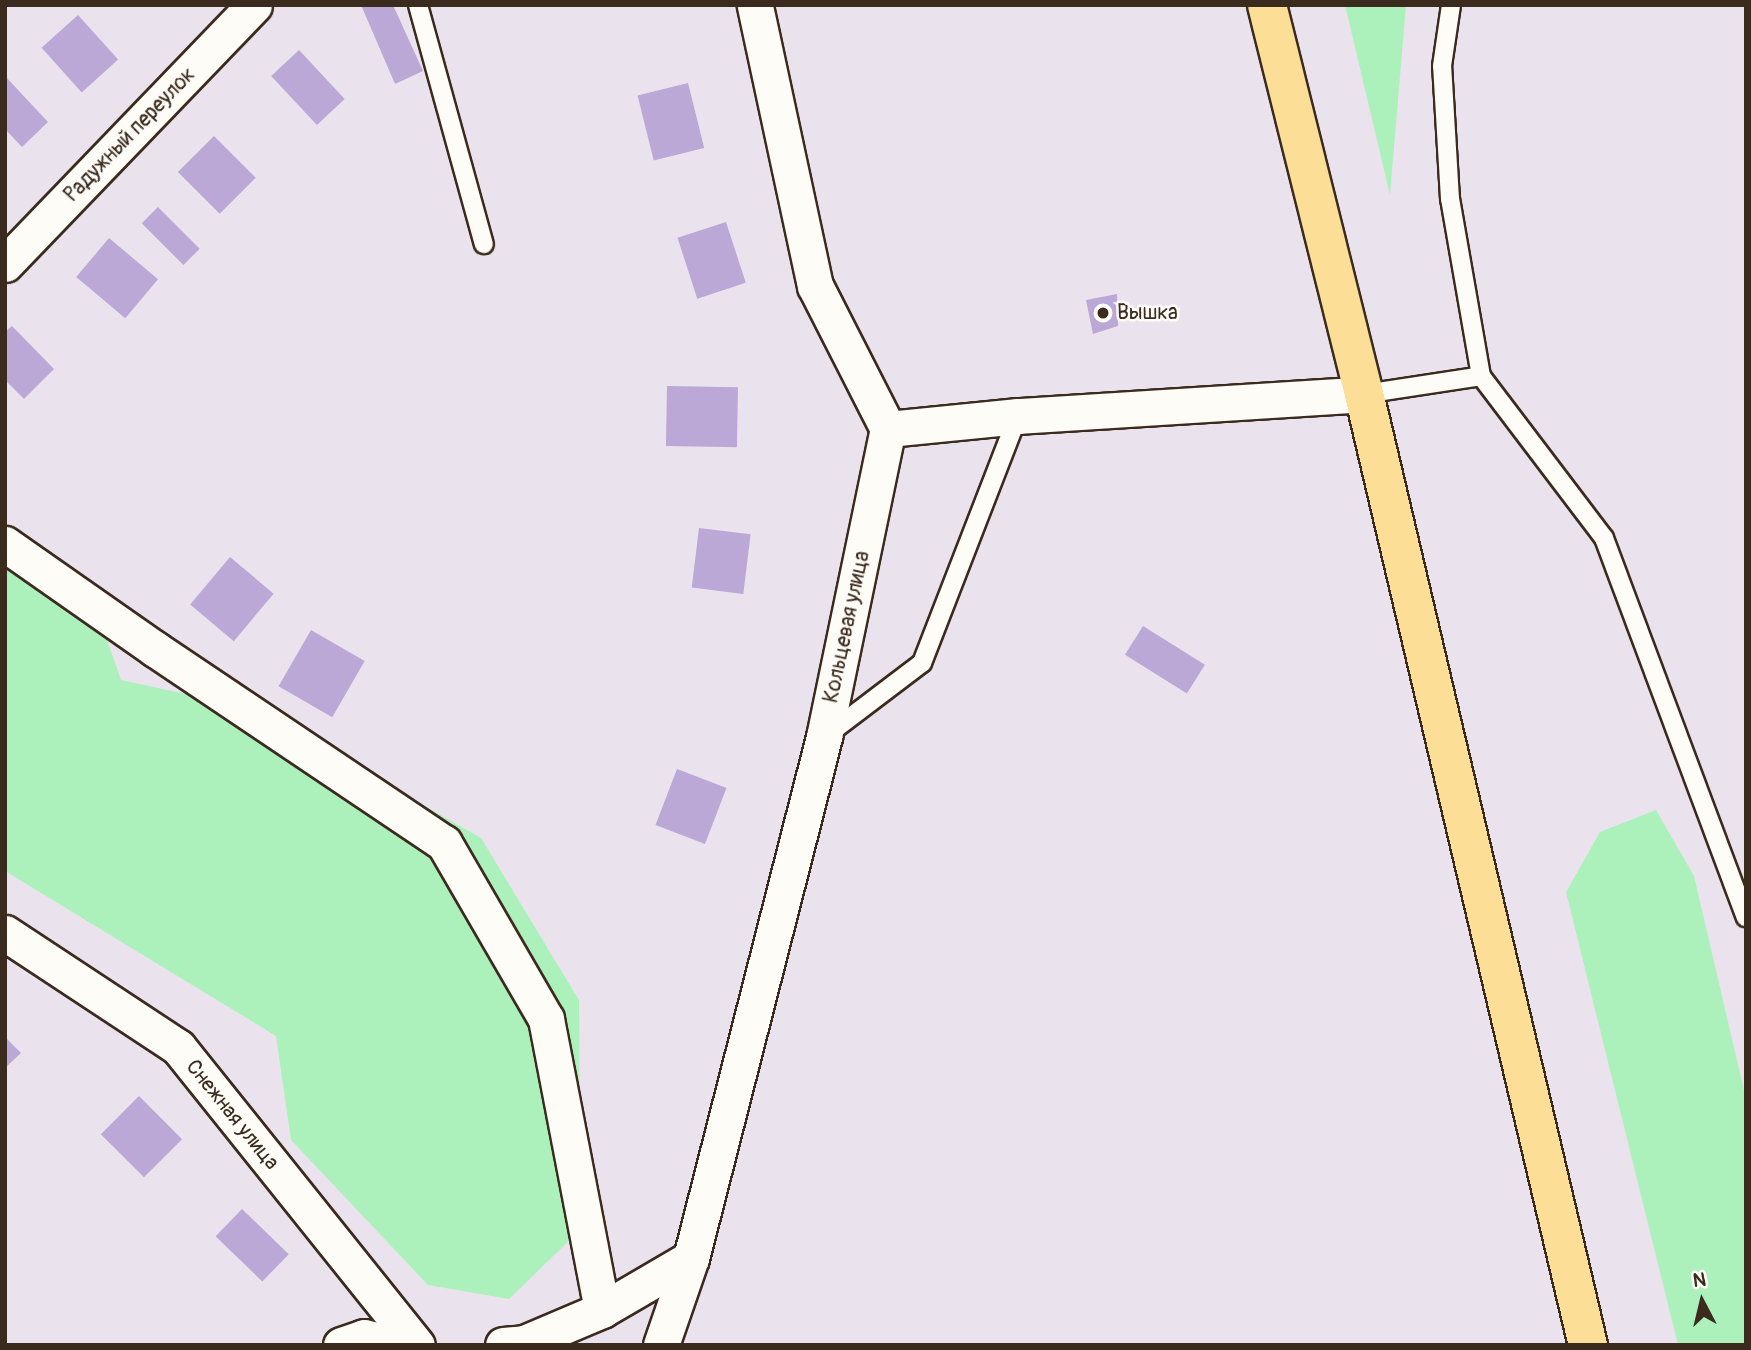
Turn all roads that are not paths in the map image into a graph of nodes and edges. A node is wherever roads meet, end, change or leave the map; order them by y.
1 (254, 5) edge
2 (418, 5) edge
3 (755, 5) edge
4 (1267, 5) edge
5 (1451, 5) edge
6 (484, 244) dead end
7 (5, 264) edge
8 (1481, 376) junction
9 (1364, 394) junction
10 (1018, 416) junction
11 (888, 429) junction
12 (5, 544) edge
13 (824, 737) junction
14 (1746, 917) edge
15 (5, 933) edge
16 (691, 1258) junction
17 (602, 1310) junction
18 (341, 1345) edge
19 (393, 1345) edge
20 (417, 1345) edge
21 (503, 1345) edge
22 (661, 1345) edge
23 (1588, 1345) edge

1 - 7 street, Радужный переулок
2 - 6 lane
3 - 11 street
4 - 9 highway
5 - 8 lane
8 - 9 lane
8 - 14 lane
9 - 10 street
9 - 23 highway
10 - 11 street
10 - 13 lane
11 - 13 street, Кольцевая улица
12 - 17 street
13 - 16 street, Кольцевая улица
15 - 20 street, Снежная улица
16 - 17 street
16 - 22 street, Кольцевая улица
17 - 21 street
18 - 19 street

